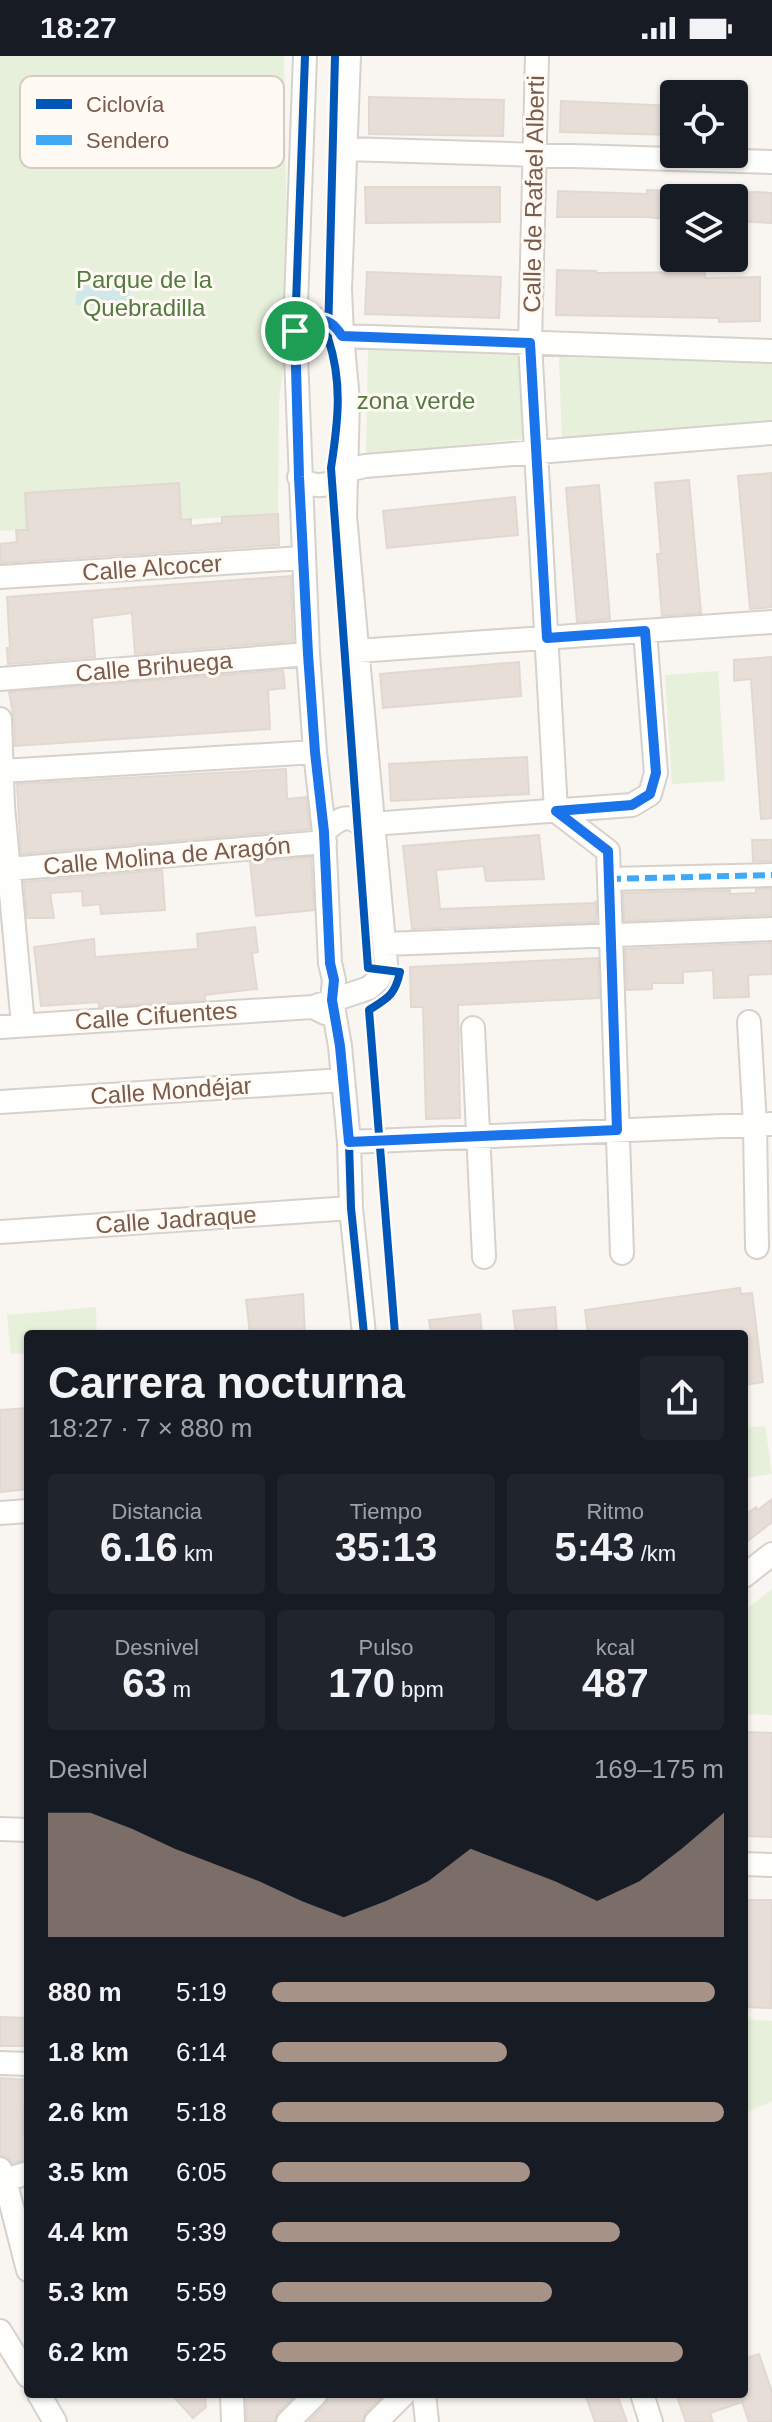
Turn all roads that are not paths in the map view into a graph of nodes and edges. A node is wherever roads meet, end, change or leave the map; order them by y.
1 (305, 56) edge
2 (349, 56) edge
3 (537, 56) edge
4 (346, 149) junction
5 (534, 155) junction
6 (772, 162) edge
7 (295, 331) junction
8 (342, 336) junction
9 (530, 343) junction
10 (772, 351) edge
11 (772, 433) edge
12 (536, 452) junction
13 (345, 471) junction
14 (299, 477) junction
15 (303, 558) junction
16 (0, 577) edge
17 (772, 622) edge
18 (645, 631) junction
19 (547, 638) junction
20 (357, 651) junction
21 (308, 654) junction
22 (0, 679) edge
23 (0, 719) edge
24 (315, 752) junction
25 (2, 771) edge
26 (2, 806) edge
27 (556, 811) junction
28 (372, 829) junction
29 (324, 837) junction
30 (9, 869) junction
31 (772, 875) edge
32 (609, 879) junction
33 (772, 929) edge
34 (611, 935) junction
35 (385, 944) junction
36 (339, 994) junction
37 (749, 1022) dead end
38 (23, 1025) junction
39 (0, 1027) edge
40 (473, 1028) dead end
41 (340, 1046) junction
42 (343, 1080) junction
43 (0, 1102) edge
44 (763, 1124) edge
45 (617, 1130) junction
46 (479, 1136) junction
47 (349, 1142) junction
48 (351, 1208) junction
49 (0, 1232) edge
50 (757, 1247) dead end
51 (622, 1253) dead end
52 (484, 1257) dead end
53 (364, 1330) edge
54 (24, 1511) edge
55 (0, 1513) edge
56 (772, 1554) edge
57 (748, 1573) edge
58 (0, 1829) edge
59 (24, 1830) edge
60 (748, 1864) edge
61 (772, 1865) edge
62 (0, 2063) edge
63 (24, 2064) edge
64 (24, 2173) edge
65 (3, 2174) edge
66 (24, 2255) edge
67 (0, 2331) edge
68 (24, 2367) edge
69 (41, 2398) edge
70 (232, 2398) edge
71 (312, 2398) edge
72 (400, 2398) edge
73 (424, 2398) edge
74 (643, 2398) edge
75 (55, 2422) edge
76 (233, 2422) edge
77 (288, 2422) edge
78 (376, 2422) edge
79 (427, 2422) edge
80 (651, 2422) edge

1 - 7 street
2 - 4 street
3 - 5 street, Calle de Rafael Alberti
4 - 5 street
4 - 8 street
5 - 6 street
5 - 9 street, Calle de Rafael Alberti
7 - 8 street
7 - 14 street
8 - 9 street
8 - 13 street
9 - 10 street
9 - 12 street, Calle de Rafael Alberti
11 - 12 street
12 - 13 street
12 - 19 street, Calle de Rafael Alberti
13 - 14 street
13 - 20 street
14 - 15 street
15 - 16 street, Calle Alcocer
15 - 21 street
17 - 18 street
18 - 19 street
18 - 27 street
19 - 20 street
19 - 27 street, Calle de Rafael Alberti
20 - 28 street
21 - 22 street, Calle Brihuega
21 - 24 street
23 - 25 street
24 - 25 street
24 - 29 street
25 - 26 street
26 - 30 street
27 - 28 street
27 - 32 street
28 - 29 street, Calle Molina de Aragón
28 - 35 street
29 - 30 street, Calle Molina de Aragón
29 - 36 street
30 - 38 street
31 - 32 street
32 - 34 street
33 - 34 street
34 - 35 street
34 - 45 street
35 - 36 street
36 - 38 street, Calle Cifuentes
36 - 41 street
36 - 41 street
37 - 44 street
38 - 39 street, Calle Cifuentes
40 - 46 street
41 - 42 street
42 - 43 street, Calle Mondéjar
42 - 47 street
44 - 45 street
44 - 50 street
45 - 46 street
45 - 51 street
46 - 47 street
46 - 52 street
47 - 48 street
48 - 49 street, Calle Jadraque
48 - 53 street
54 - 55 street
56 - 57 street
58 - 59 street
60 - 61 street
62 - 63 street
64 - 65 street
65 - 66 street
67 - 68 street
69 - 75 street
70 - 76 street
71 - 77 street
72 - 78 street
73 - 79 street
74 - 80 street

